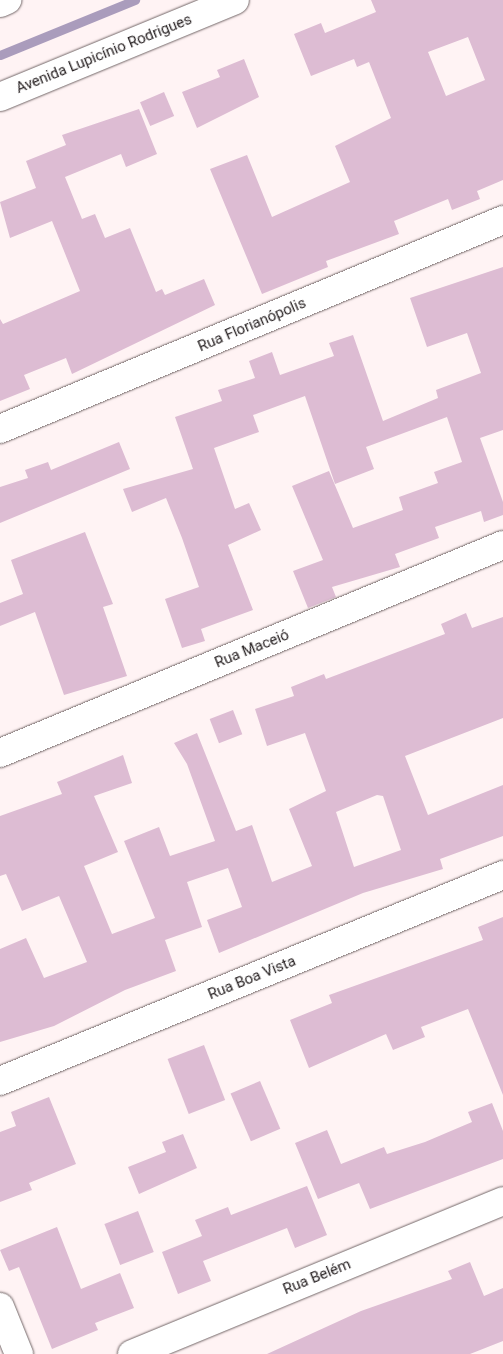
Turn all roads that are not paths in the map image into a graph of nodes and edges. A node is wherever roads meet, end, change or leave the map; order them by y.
1 (7, 0) edge
2 (235, 0) edge
3 (0, 3) edge
4 (0, 97) edge
5 (503, 220) edge
6 (0, 429) edge
7 (503, 545) edge
8 (0, 753) edge
9 (503, 875) edge
10 (0, 1081) edge
11 (503, 1200) edge
12 (0, 1307) edge
13 (20, 1354) edge
14 (132, 1354) edge

1 - 3 street
2 - 4 street, Avenida Lupicínio Rodrigues
5 - 6 street, Rua Florianópolis
7 - 8 street, Rua Maceió
9 - 10 street, Rua Boa Vista
11 - 14 street, Rua Belém
12 - 13 street

